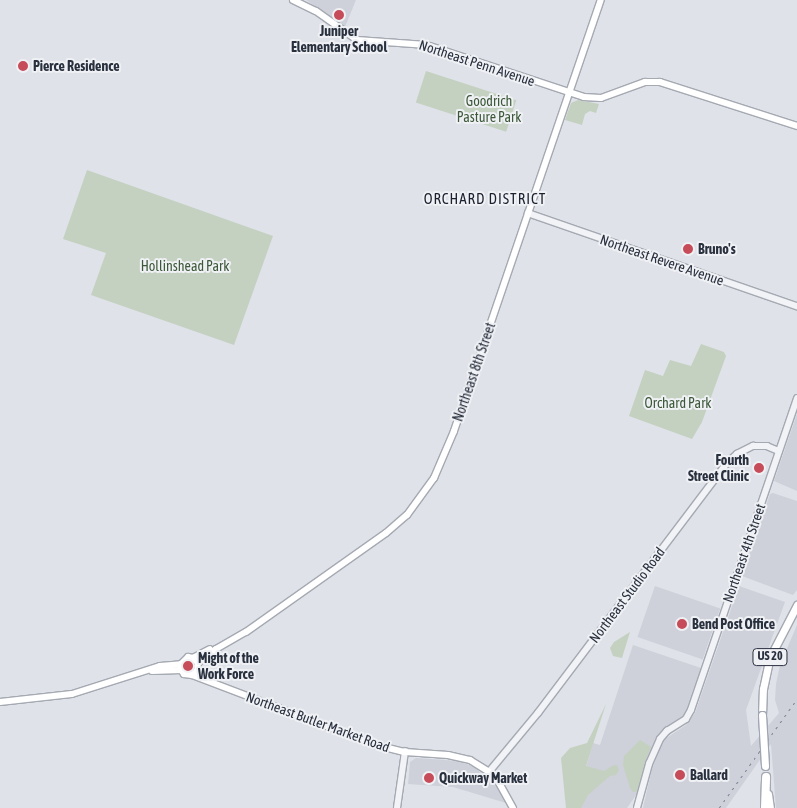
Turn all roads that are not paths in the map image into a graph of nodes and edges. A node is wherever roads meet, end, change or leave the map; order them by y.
1 (293, 0) edge
2 (601, 0) edge
3 (569, 93) junction
4 (730, 105) junction
5 (797, 126) edge
6 (797, 130) edge
7 (528, 213) junction
8 (797, 306) edge
9 (797, 399) edge
10 (780, 451) junction
11 (797, 605) edge
12 (196, 661) junction
13 (181, 667) junction
14 (195, 673) junction
15 (0, 702) edge
16 (405, 752) junction
17 (489, 772) junction
18 (766, 777) junction
19 (397, 808) edge
20 (513, 808) edge
21 (637, 808) edge
22 (764, 808) edge
23 (770, 808) edge

1 - 3 main road, Northeast Penn Avenue
2 - 3 main road, Northeast 8th Street
3 - 4 main road, Northeast Penn Avenue
3 - 7 main road, Northeast 8th Street
4 - 5 main road
4 - 6 main road
7 - 8 street, Northeast Revere Avenue
7 - 12 main road, Northeast 8th Street
9 - 10 street, Northeast 4th Street
10 - 17 street, Northeast Studio Road
10 - 21 street, Northeast 4th Street
11 - 18 main road, US 20, bridge
12 - 13 main road, Northeast 8th Street
12 - 14 main road
13 - 14 main road, Northeast Butler Market Road
13 - 15 main road
14 - 16 main road, Northeast Butler Market Road
16 - 17 main road, Northeast Butler Market Road
16 - 19 street
17 - 20 main road, Northeast Butler Market Road
18 - 22 highway
18 - 23 main road, US 20

